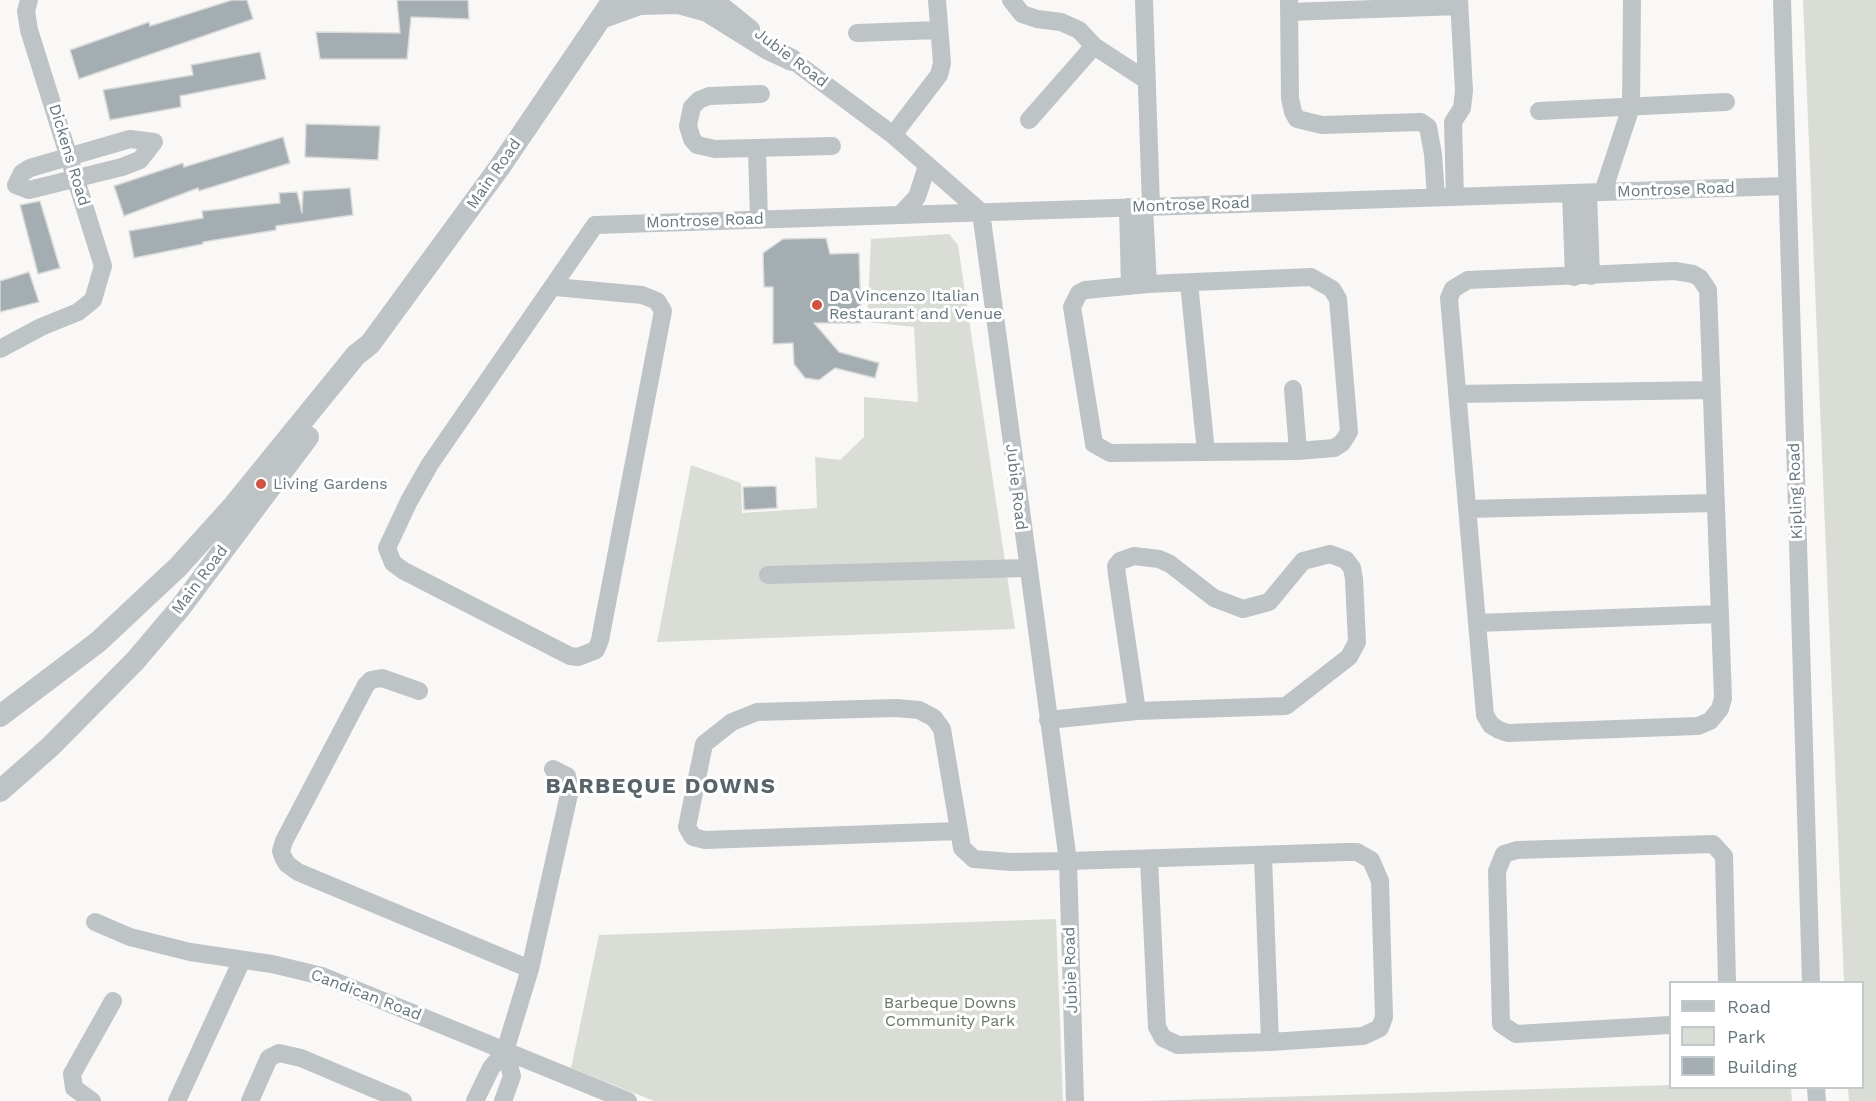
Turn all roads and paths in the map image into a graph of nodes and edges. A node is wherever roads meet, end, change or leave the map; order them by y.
1 (28, 0) edge
2 (715, 0) edge
3 (937, 0) edge
4 (1011, 0) edge
5 (1144, 0) edge
6 (1632, 0) edge
7 (1782, 0) edge
8 (1459, 3) edge
9 (1289, 6) edge
10 (607, 9) edge
11 (938, 30) junction
12 (857, 33) dead end
13 (1094, 46) junction
14 (792, 60) junction
15 (1146, 80) junction
16 (761, 94) dead end
17 (1726, 102) dead end
18 (1631, 106) junction
19 (1539, 111) dead end
20 (1029, 120) dead end
21 (893, 135) junction
22 (154, 142) dead end
23 (832, 146) dead end
24 (757, 148) junction
25 (927, 166) junction
26 (72, 168) junction
27 (16, 185) dead end
28 (1786, 186) junction
29 (1587, 193) junction
30 (1436, 197) junction
31 (1455, 197) junction
32 (1141, 207) junction
33 (981, 212) junction
34 (900, 215) junction
35 (759, 220) junction
36 (1583, 276) junction
37 (1189, 283) junction
38 (1139, 285) junction
39 (555, 287) junction
40 (370, 344) junction
41 (0, 349) edge
42 (1293, 389) dead end
43 (1711, 390) junction
44 (1457, 394) junction
45 (1298, 451) junction
46 (1206, 452) junction
47 (1715, 503) junction
48 (1467, 509) junction
49 (1027, 568) junction
50 (768, 575) dead end
51 (1718, 614) junction
52 (1477, 623) junction
53 (419, 690) dead end
54 (1137, 711) junction
55 (0, 716) edge
56 (1048, 720) junction
57 (553, 769) dead end
58 (0, 791) edge
59 (959, 831) junction
60 (1263, 856) junction
61 (1149, 859) junction
62 (1068, 861) junction
63 (95, 922) dead end
64 (242, 960) junction
65 (530, 969) junction
66 (1727, 981) edge
67 (1811, 981) edge
68 (112, 1001) dead end
69 (1669, 1025) edge
70 (1270, 1041) junction
71 (505, 1051) junction
72 (92, 1101) edge
73 (177, 1101) edge
74 (250, 1101) edge
75 (404, 1101) edge
76 (475, 1101) edge
77 (503, 1101) edge
78 (627, 1101) edge
79 (1075, 1101) edge

1 - 26 street, Dickens Road
2 - 14 street, Jubie Road
3 - 11 street
4 - 13 street
5 - 15 street
6 - 18 street
7 - 28 street, Kipling Road
8 - 9 street
8 - 31 street
9 - 30 street
10 - 14 street
10 - 40 street, Main Road
11 - 12 street
11 - 21 street
13 - 15 street
13 - 20 street
14 - 21 street, Jubie Road
15 - 32 street
16 - 24 street
17 - 18 street
18 - 19 street
18 - 29 street
21 - 25 street, Jubie Road
22 - 26 street
23 - 24 street
24 - 35 street
25 - 33 street, Jubie Road
25 - 34 street
26 - 27 street
26 - 41 street, Dickens Road
28 - 29 street, Montrose Road
28 - 67 street, Kipling Road
29 - 31 street, Montrose Road
29 - 36 street
30 - 31 street, Montrose Road
30 - 32 street, Montrose Road
32 - 33 street, Montrose Road
32 - 38 street
33 - 34 street, Montrose Road
33 - 49 street, Jubie Road
34 - 35 street, Montrose Road
35 - 39 street, Montrose Road
36 - 43 street
36 - 44 street
37 - 38 street
37 - 45 street
37 - 46 street
38 - 46 street
39 - 39 street
40 - 55 street, Main Road
40 - 58 street, Main Road
42 - 45 street
43 - 44 street
43 - 47 street
44 - 48 street
45 - 46 street
47 - 48 street
47 - 51 street
48 - 52 street
49 - 50 street
49 - 56 street, Jubie Road
51 - 52 street
51 - 52 street
53 - 65 street
54 - 54 street
54 - 56 street
56 - 62 street, Jubie Road
57 - 65 street
59 - 59 street
59 - 62 street
60 - 61 street
60 - 70 street
60 - 70 street
61 - 62 street
61 - 70 street
62 - 79 street, Jubie Road
63 - 64 street, Candican Road
64 - 71 street, Candican Road
64 - 73 street
65 - 71 street
66 - 69 street
68 - 72 street
71 - 76 street
71 - 77 street
71 - 78 street, Candican Road
74 - 75 street

